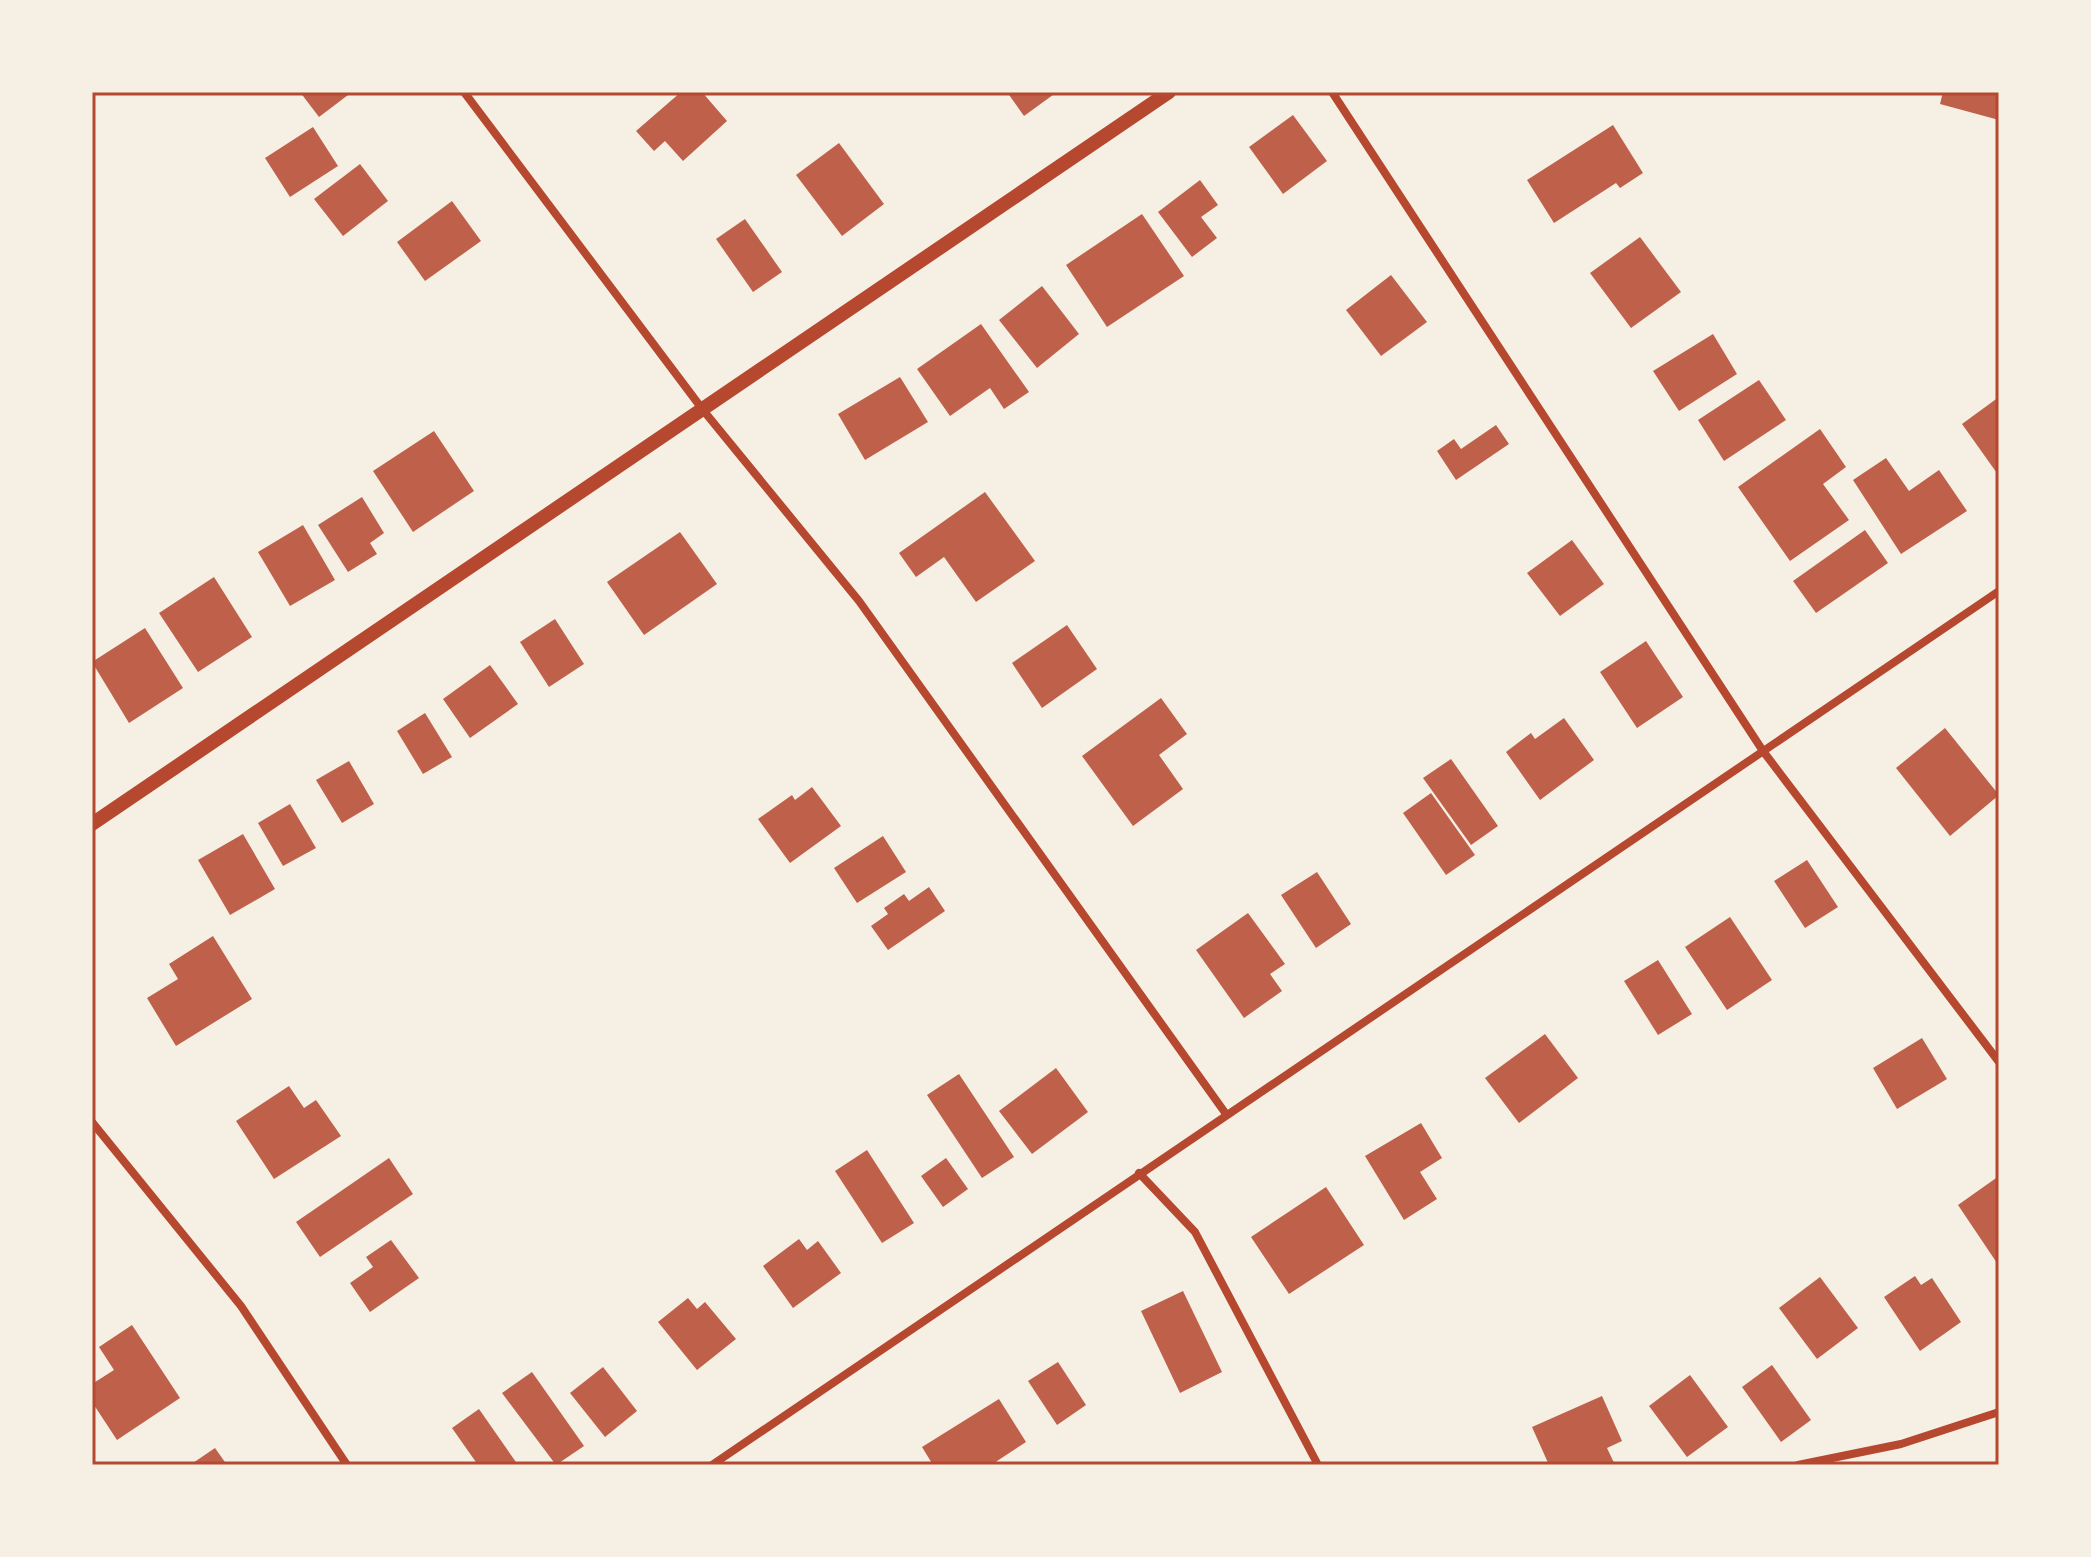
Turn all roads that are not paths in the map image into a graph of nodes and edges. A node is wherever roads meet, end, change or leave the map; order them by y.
1 (464, 92) edge
2 (1169, 92) edge
3 (1332, 92) edge
4 (703, 410) junction
5 (1999, 591) edge
6 (1763, 751) junction
7 (92, 824) edge
8 (1999, 1062) edge
9 (1226, 1114) junction
10 (92, 1122) edge
11 (1139, 1173) junction
12 (1999, 1412) edge
13 (347, 1465) edge
14 (712, 1465) edge
15 (1318, 1465) edge
16 (1798, 1465) edge

1 - 4 street
2 - 4 street
3 - 6 street
4 - 7 street
4 - 9 street
5 - 6 street
6 - 8 street
6 - 9 street
9 - 11 street
10 - 13 street
11 - 14 street
11 - 15 street
12 - 16 street

